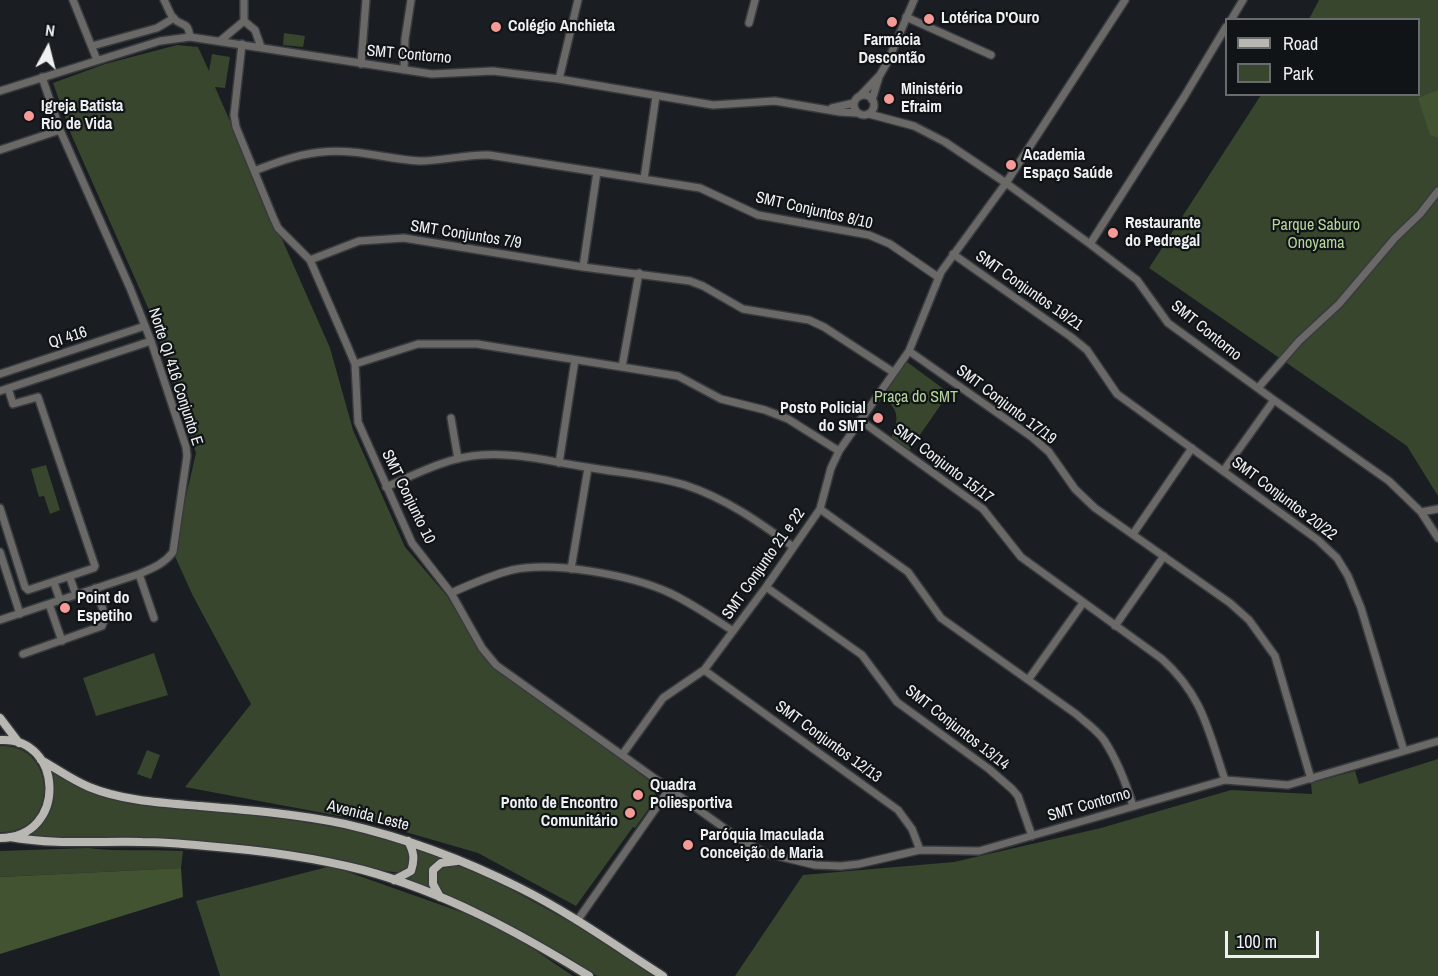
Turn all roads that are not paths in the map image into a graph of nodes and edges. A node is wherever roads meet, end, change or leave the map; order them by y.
1 (73, 0) edge
2 (164, 0) edge
3 (244, 0) edge
4 (366, 0) edge
5 (411, 0) edge
6 (578, 0) edge
7 (755, 0) edge
8 (914, 0) edge
9 (1125, 0) edge
10 (1243, 0) edge
11 (906, 17) junction
12 (174, 18) junction
13 (1232, 18) edge
14 (244, 21) junction
15 (749, 23) dead end
16 (157, 28) junction
17 (1225, 30) edge
18 (190, 37) junction
19 (160, 41) junction
20 (220, 41) junction
21 (242, 44) junction
22 (92, 46) junction
23 (261, 47) junction
24 (991, 55) dead end
25 (97, 60) junction
26 (361, 64) junction
27 (404, 70) junction
28 (880, 75) junction
29 (42, 77) junction
30 (559, 79) junction
31 (0, 91) edge
32 (656, 96) junction
33 (860, 96) junction
34 (854, 103) junction
35 (872, 107) junction
36 (823, 108) junction
37 (857, 113) junction
38 (60, 130) junction
39 (0, 150) edge
40 (254, 171) junction
41 (597, 172) junction
42 (644, 179) junction
43 (1006, 183) junction
44 (1438, 191) edge
45 (1090, 244) junction
46 (953, 254) junction
47 (310, 260) junction
48 (583, 267) junction
49 (639, 273) junction
50 (938, 277) junction
51 (145, 326) junction
52 (151, 341) junction
53 (909, 351) junction
54 (48, 359) junction
55 (575, 360) junction
56 (33, 363) junction
57 (355, 364) junction
58 (622, 367) junction
59 (893, 372) junction
60 (0, 374) edge
61 (51, 375) junction
62 (37, 379) junction
63 (1258, 388) junction
64 (4, 389) edge
65 (1274, 400) junction
66 (451, 418) dead end
67 (860, 420) junction
68 (1192, 448) junction
69 (839, 451) junction
70 (458, 459) junction
71 (559, 462) junction
72 (588, 468) junction
73 (1224, 470) junction
74 (386, 488) junction
75 (0, 508) edge
76 (820, 509) junction
77 (1438, 509) edge
78 (1421, 512) junction
79 (1133, 534) junction
80 (1438, 538) edge
81 (792, 546) junction
82 (0, 552) edge
83 (1164, 556) junction
84 (571, 569) junction
85 (139, 574) junction
86 (70, 578) junction
87 (54, 583) junction
88 (766, 587) junction
89 (96, 588) junction
90 (451, 593) junction
91 (76, 595) junction
92 (60, 600) junction
93 (1083, 603) junction
94 (49, 604) junction
95 (20, 614) junction
96 (154, 618) dead end
97 (0, 620) edge
98 (1114, 626) junction
99 (733, 632) junction
100 (62, 641) junction
101 (23, 654) dead end
102 (704, 669) junction
103 (1028, 680) junction
104 (0, 718) edge
105 (0, 740) edge
106 (1438, 741) edge
107 (20, 743) junction
108 (1404, 751) junction
109 (622, 755) junction
110 (41, 760) junction
111 (1311, 779) junction
112 (1225, 780) junction
113 (670, 788) junction
114 (1133, 806) junction
115 (1032, 836) junction
116 (10, 837) junction
117 (0, 838) edge
118 (408, 841) junction
119 (920, 850) junction
120 (460, 861) junction
121 (394, 880) junction
122 (440, 897) junction
123 (577, 921) junction
124 (589, 976) edge
125 (663, 976) edge

1 - 22 street
2 - 12 street
3 - 14 street
4 - 26 street
5 - 27 street
6 - 30 street
7 - 15 street
8 - 11 street
9 - 43 street, SMT Conjunto 21 e 22
10 - 13 street
11 - 24 street
11 - 28 street
12 - 16 street
12 - 18 street
14 - 20 street
14 - 23 street
16 - 19 street
16 - 22 street
17 - 45 street
18 - 19 street, SMT Contorno
18 - 20 street, SMT Contorno
19 - 25 street, SMT Contorno
20 - 21 street, SMT Contorno
21 - 23 street, SMT Contorno
21 - 40 street, SMT Conjunto 10
22 - 25 street
23 - 26 street, SMT Contorno
25 - 29 street, SMT Contorno
26 - 27 street, SMT Contorno
27 - 30 street, SMT Contorno
28 - 33 street
28 - 35 street
29 - 31 street, SMT Contorno
29 - 38 street, Norte QI 416 Conjunto E
30 - 32 street, SMT Contorno
32 - 36 street, SMT Contorno
32 - 42 street
33 - 34 street
33 - 35 street
34 - 36 street, SMT Contorno
34 - 37 street
35 - 37 street
35 - 43 street, SMT Contorno
36 - 37 street, SMT Contorno
38 - 39 street
38 - 51 street, Norte QI 416 Conjunto E
40 - 41 street, SMT Conjuntos 8/10
40 - 47 street, SMT Conjunto 10
41 - 42 street, SMT Conjuntos 8/10
41 - 48 street
42 - 50 street, SMT Conjuntos 8/10
43 - 45 street, SMT Contorno
43 - 46 street, SMT Conjunto 21 e 22
44 - 63 street
45 - 63 street, SMT Contorno
46 - 50 street, SMT Conjunto 21 e 22
46 - 68 street, SMT Conjuntos 19/21
47 - 48 street, SMT Conjuntos 7/9
47 - 57 street, SMT Conjunto 10
48 - 49 street, SMT Conjuntos 7/9
49 - 58 street
49 - 59 street, SMT Conjuntos 7/9
50 - 53 street, SMT Conjunto 21 e 22
51 - 52 street, Norte QI 416 Conjunto E
51 - 54 street, QI 416
52 - 61 street
52 - 85 street, Norte QI 416 Conjunto E
53 - 59 street, SMT Conjunto 21 e 22
53 - 79 street, SMT Conjunto 17/19
54 - 56 street, QI 416
54 - 61 street
55 - 57 street
55 - 58 street
55 - 71 street
56 - 60 street, QI 416
56 - 62 street
57 - 74 street, SMT Conjunto 10
58 - 69 street
59 - 67 street, SMT Conjunto 21 e 22
61 - 62 street
62 - 64 street
63 - 65 street, SMT Contorno
64 - 86 street
65 - 73 street
65 - 78 street, SMT Contorno
66 - 70 street
67 - 69 street, SMT Conjunto 21 e 22
67 - 93 street, SMT Conjunto 15/17
68 - 73 street, SMT Conjuntos 20/22
68 - 79 street
69 - 76 street, SMT Conjunto 21 e 22
70 - 71 street
70 - 74 street
71 - 72 street
72 - 81 street
72 - 84 street
73 - 108 street, SMT Conjuntos 20/22
74 - 90 street, SMT Conjunto 10
75 - 87 street
76 - 81 street, SMT Conjunto 21 e 22
76 - 103 street
77 - 78 street
78 - 80 street, SMT Contorno
79 - 83 street, SMT Conjunto 17/19
81 - 88 street, SMT Conjunto 21 e 22
82 - 95 street
83 - 98 street
83 - 111 street, SMT Conjunto 17/19
84 - 90 street
84 - 99 street
85 - 89 street, Norte QI 416 Conjunto E
85 - 96 street
86 - 87 street
86 - 91 street
87 - 92 street
88 - 99 street, SMT Conjunto 21 e 22
88 - 115 street, SMT Conjuntos 13/14
89 - 91 street, Norte QI 416 Conjunto E
89 - 100 street
90 - 109 street, SMT Conjunto 10
91 - 92 street, Norte QI 416 Conjunto E
92 - 94 street, Norte QI 416 Conjunto E
93 - 98 street, SMT Conjunto 15/17
93 - 103 street
94 - 95 street, Norte QI 416 Conjunto E
94 - 100 street
95 - 97 street, Norte QI 416 Conjunto E
98 - 112 street, SMT Conjunto 15/17
99 - 102 street, SMT Conjunto 21 e 22
100 - 101 street
102 - 109 street, SMT Conjunto 21 e 22
102 - 119 street, SMT Conjuntos 12/13
103 - 114 street
104 - 107 main road, Avenida Leste
105 - 107 main road
106 - 108 street, SMT Contorno
107 - 110 main road, Avenida Leste
108 - 111 street, SMT Contorno
109 - 113 street, SMT Conjunto 10
110 - 116 main road
110 - 118 main road, Avenida Leste
111 - 112 street, SMT Contorno
112 - 114 street, SMT Contorno
113 - 119 street, SMT Conjunto 10
113 - 123 street
114 - 115 street, SMT Contorno
115 - 119 street, SMT Contorno
116 - 117 main road
116 - 121 main road
118 - 120 main road, Avenida Leste
118 - 121 main road
120 - 122 main road
120 - 123 main road, Avenida Leste
121 - 122 main road
122 - 124 main road
123 - 125 main road, Avenida Leste

